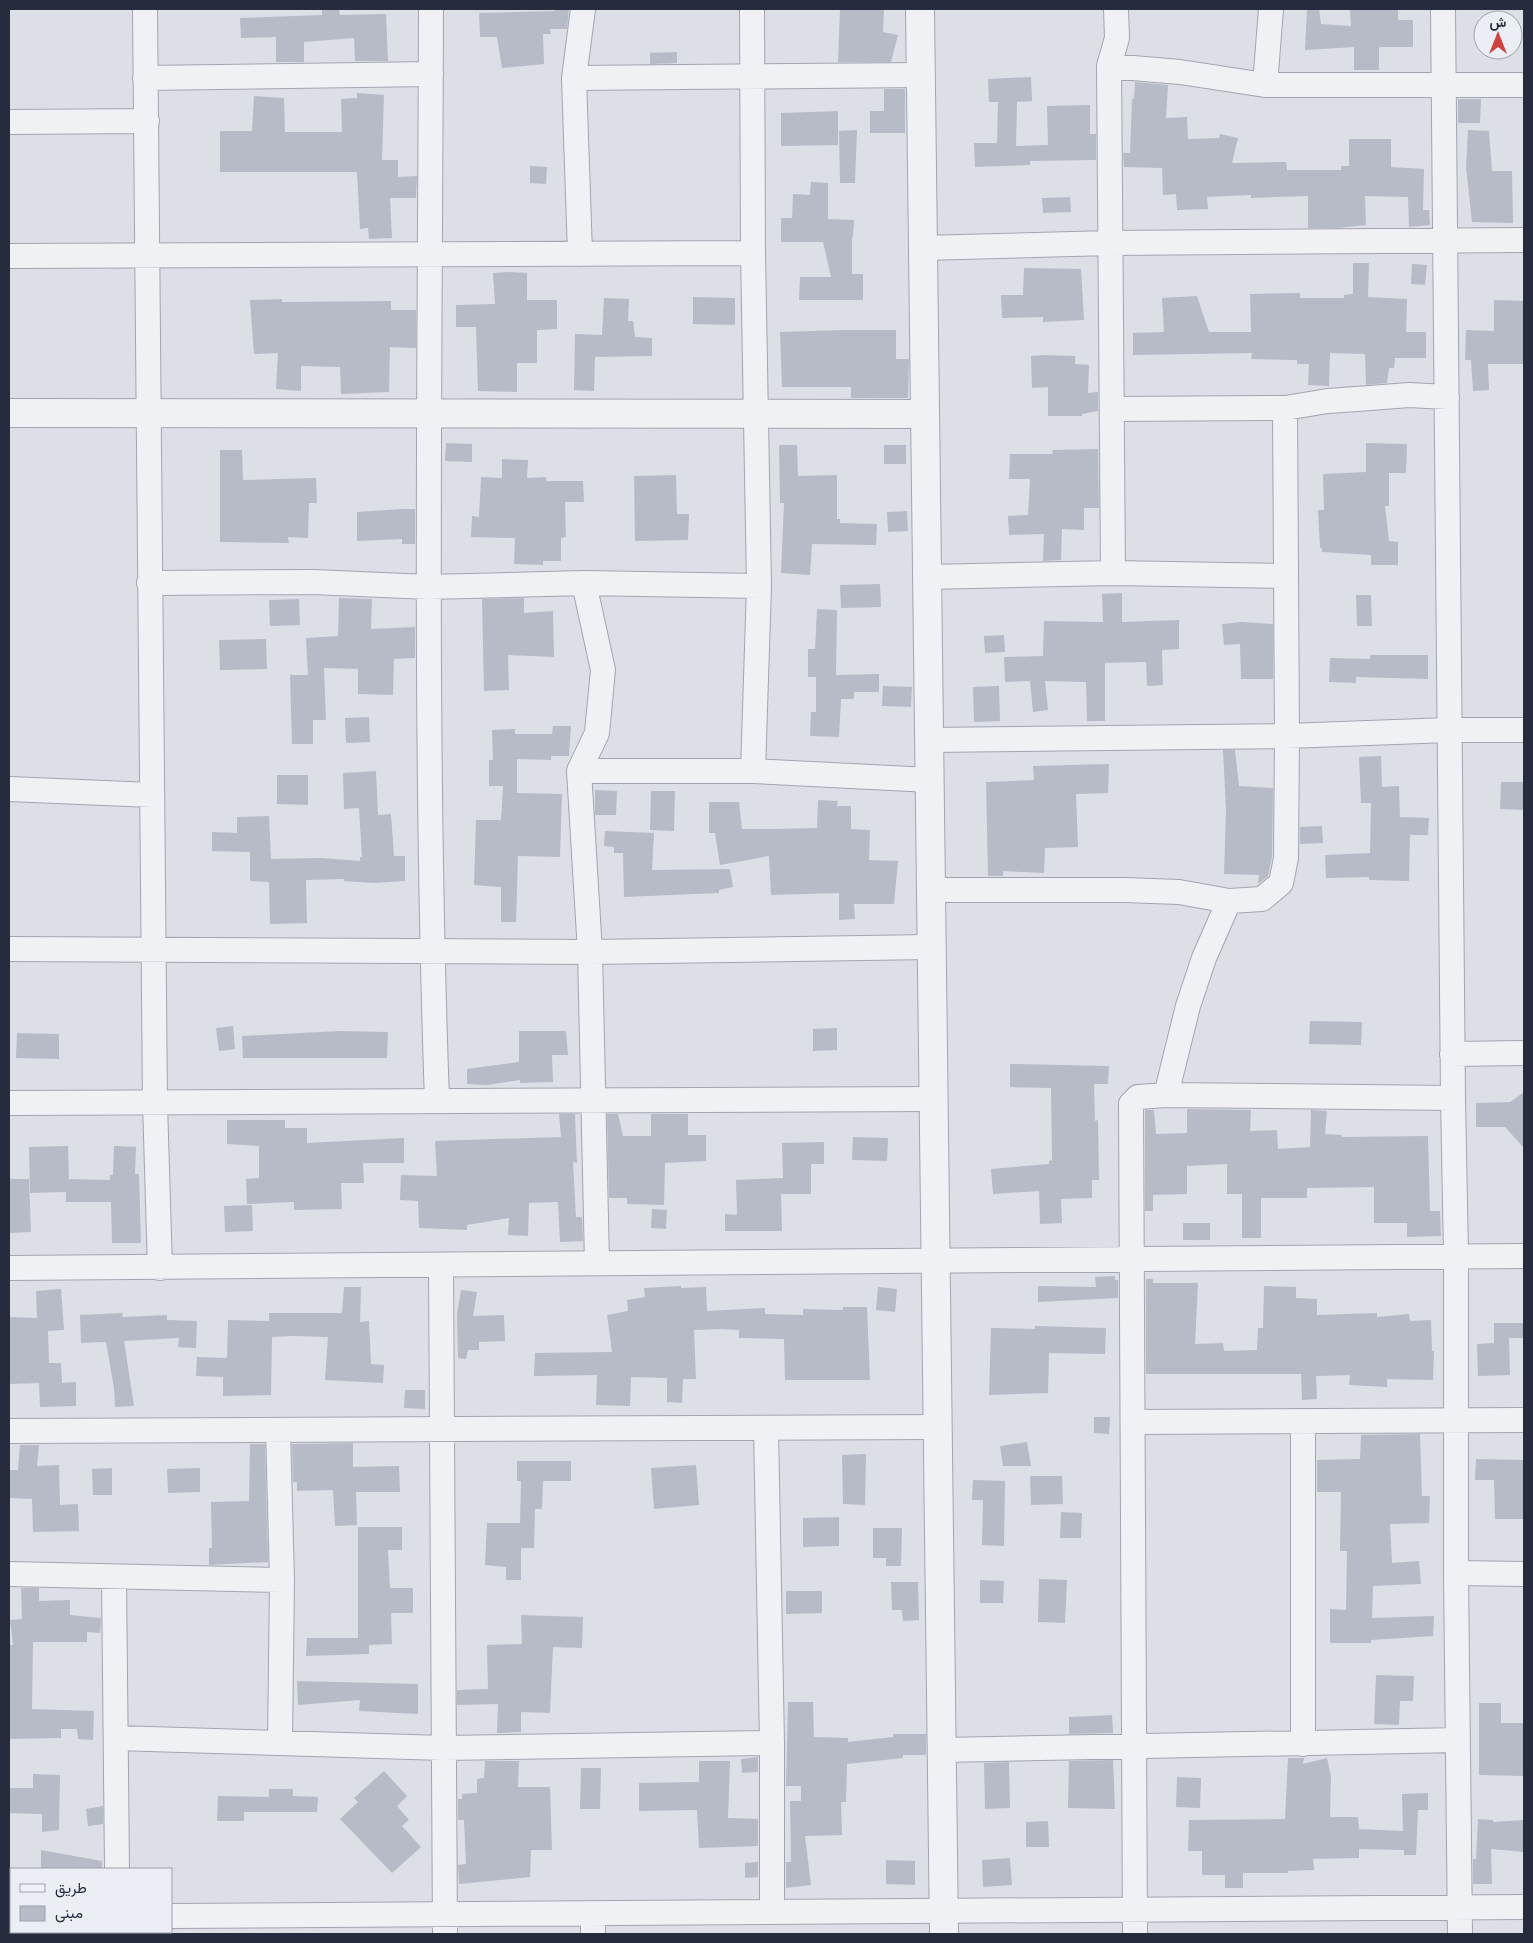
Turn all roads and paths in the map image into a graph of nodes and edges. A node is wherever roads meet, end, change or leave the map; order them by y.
1 (145, 9) edge
2 (431, 9) edge
3 (583, 9) edge
4 (752, 9) edge
5 (920, 9) edge
6 (1116, 9) edge
7 (1271, 9) edge
8 (1443, 9) edge
9 (1109, 66) junction
10 (431, 74) junction
11 (921, 75) junction
12 (753, 76) junction
13 (145, 78) junction
14 (574, 78) junction
15 (1265, 85) junction
16 (1444, 85) junction
17 (1524, 85) edge
18 (146, 121) junction
19 (9, 122) edge
20 (1445, 239) junction
21 (1524, 240) edge
22 (1110, 243) junction
23 (923, 248) junction
24 (753, 253) junction
25 (430, 254) junction
26 (580, 254) junction
27 (148, 255) junction
28 (9, 256) edge
29 (1447, 397) junction
30 (1285, 408) junction
31 (1113, 409) junction
32 (149, 412) junction
33 (429, 412) junction
34 (9, 413) edge
35 (757, 414) junction
36 (925, 414) junction
37 (1113, 573) junction
38 (1285, 576) junction
39 (927, 577) junction
40 (149, 583) junction
41 (584, 583) junction
42 (759, 586) junction
43 (428, 587) junction
44 (1450, 730) junction
45 (1524, 730) edge
46 (1287, 736) junction
47 (929, 740) junction
48 (579, 771) junction
49 (753, 771) junction
50 (930, 780) junction
51 (9, 790) edge
52 (152, 795) junction
53 (931, 890) junction
54 (1229, 901) junction
55 (931, 947) junction
56 (9, 949) edge
57 (153, 949) junction
58 (432, 949) junction
59 (590, 952) junction
60 (1452, 1054) junction
61 (1524, 1054) edge
62 (1166, 1095) junction
63 (1453, 1098) junction
64 (933, 1099) junction
65 (595, 1100) junction
66 (437, 1101) junction
67 (154, 1102) junction
68 (9, 1103) edge
69 (1456, 1256) junction
70 (1524, 1256) edge
71 (1131, 1259) junction
72 (935, 1261) junction
73 (597, 1263) junction
74 (441, 1265) junction
75 (9, 1268) edge
76 (160, 1268) junction
77 (1456, 1420) junction
78 (1524, 1420) edge
79 (1303, 1421) junction
80 (1134, 1422) junction
81 (938, 1427) junction
82 (766, 1428) junction
83 (443, 1429) junction
84 (278, 1430) junction
85 (9, 1431) edge
86 (1456, 1573) junction
87 (9, 1574) edge
88 (1524, 1574) edge
89 (114, 1577) junction
90 (282, 1580) junction
91 (116, 1738) junction
92 (1458, 1740) junction
93 (280, 1743) junction
94 (772, 1743) junction
95 (1303, 1744) junction
96 (1132, 1745) junction
97 (443, 1748) junction
98 (942, 1750) junction
99 (117, 1868) edge
100 (1524, 1907) edge
101 (1460, 1908) junction
102 (1135, 1909) junction
103 (772, 1911) junction
104 (172, 1916) edge
105 (944, 1922) edge
106 (593, 1923) edge
107 (286, 1924) edge
108 (445, 1924) edge
109 (1135, 1934) edge
110 (1460, 1934) edge

1 - 13 street
2 - 10 street
3 - 14 street
4 - 12 street
5 - 11 street
6 - 9 street
7 - 15 street
8 - 16 street
9 - 15 street
9 - 22 street
10 - 13 street
10 - 25 street
11 - 12 street
11 - 23 street
12 - 14 street
12 - 24 street
13 - 18 street
14 - 26 street
15 - 16 street
16 - 17 street
16 - 20 street
18 - 19 street
18 - 27 street
20 - 21 street
20 - 22 street
20 - 29 street
22 - 23 street
22 - 31 street
23 - 36 street
24 - 26 street
24 - 35 street
25 - 26 street
25 - 27 street
25 - 33 street
27 - 28 street
27 - 32 street
29 - 30 street
29 - 44 street
30 - 31 street
30 - 38 street
31 - 37 street
32 - 33 street
32 - 34 street
32 - 40 street
33 - 35 street
33 - 43 street
35 - 36 street
35 - 42 street
36 - 39 street
37 - 38 street
37 - 39 street
38 - 46 street
39 - 47 street
40 - 43 street
40 - 52 street
41 - 42 street
41 - 43 street
41 - 48 street
42 - 49 street
43 - 58 street
44 - 45 street
44 - 46 street
44 - 60 street
46 - 47 street
46 - 54 street
47 - 50 street
48 - 49 street
48 - 59 street
49 - 50 street
50 - 53 street
51 - 52 street
52 - 57 street
53 - 54 street
53 - 55 street
54 - 62 street
55 - 59 street
55 - 64 street
56 - 57 street
57 - 58 street
57 - 67 street
58 - 59 street
58 - 66 street
59 - 65 street
60 - 61 street
60 - 63 street
62 - 63 street
62 - 71 street
63 - 69 street
64 - 65 street
64 - 72 street
65 - 66 street
65 - 73 street
66 - 67 street
67 - 68 street
67 - 76 street
69 - 70 street
69 - 71 street
69 - 77 street
71 - 72 street
71 - 80 street
72 - 73 street
72 - 81 street
73 - 74 street
74 - 76 street
74 - 83 street
75 - 76 street
77 - 78 street
77 - 79 street
77 - 86 street
79 - 80 street
79 - 95 street
80 - 96 street
81 - 82 street
81 - 98 street
82 - 83 street
82 - 94 street
83 - 84 street
83 - 97 street
84 - 85 street
84 - 90 street
86 - 88 street
86 - 92 street
87 - 89 street
89 - 90 street
89 - 91 street
90 - 93 street
91 - 93 street
91 - 99 street
92 - 95 street
92 - 101 street
93 - 97 street
94 - 97 street
94 - 103 street
95 - 96 street
96 - 98 street
96 - 102 street
97 - 108 street
98 - 105 street
100 - 101 street
101 - 102 street
101 - 110 street
102 - 105 street
102 - 109 street
103 - 105 street
103 - 106 street
104 - 107 street
106 - 108 street
107 - 108 street

